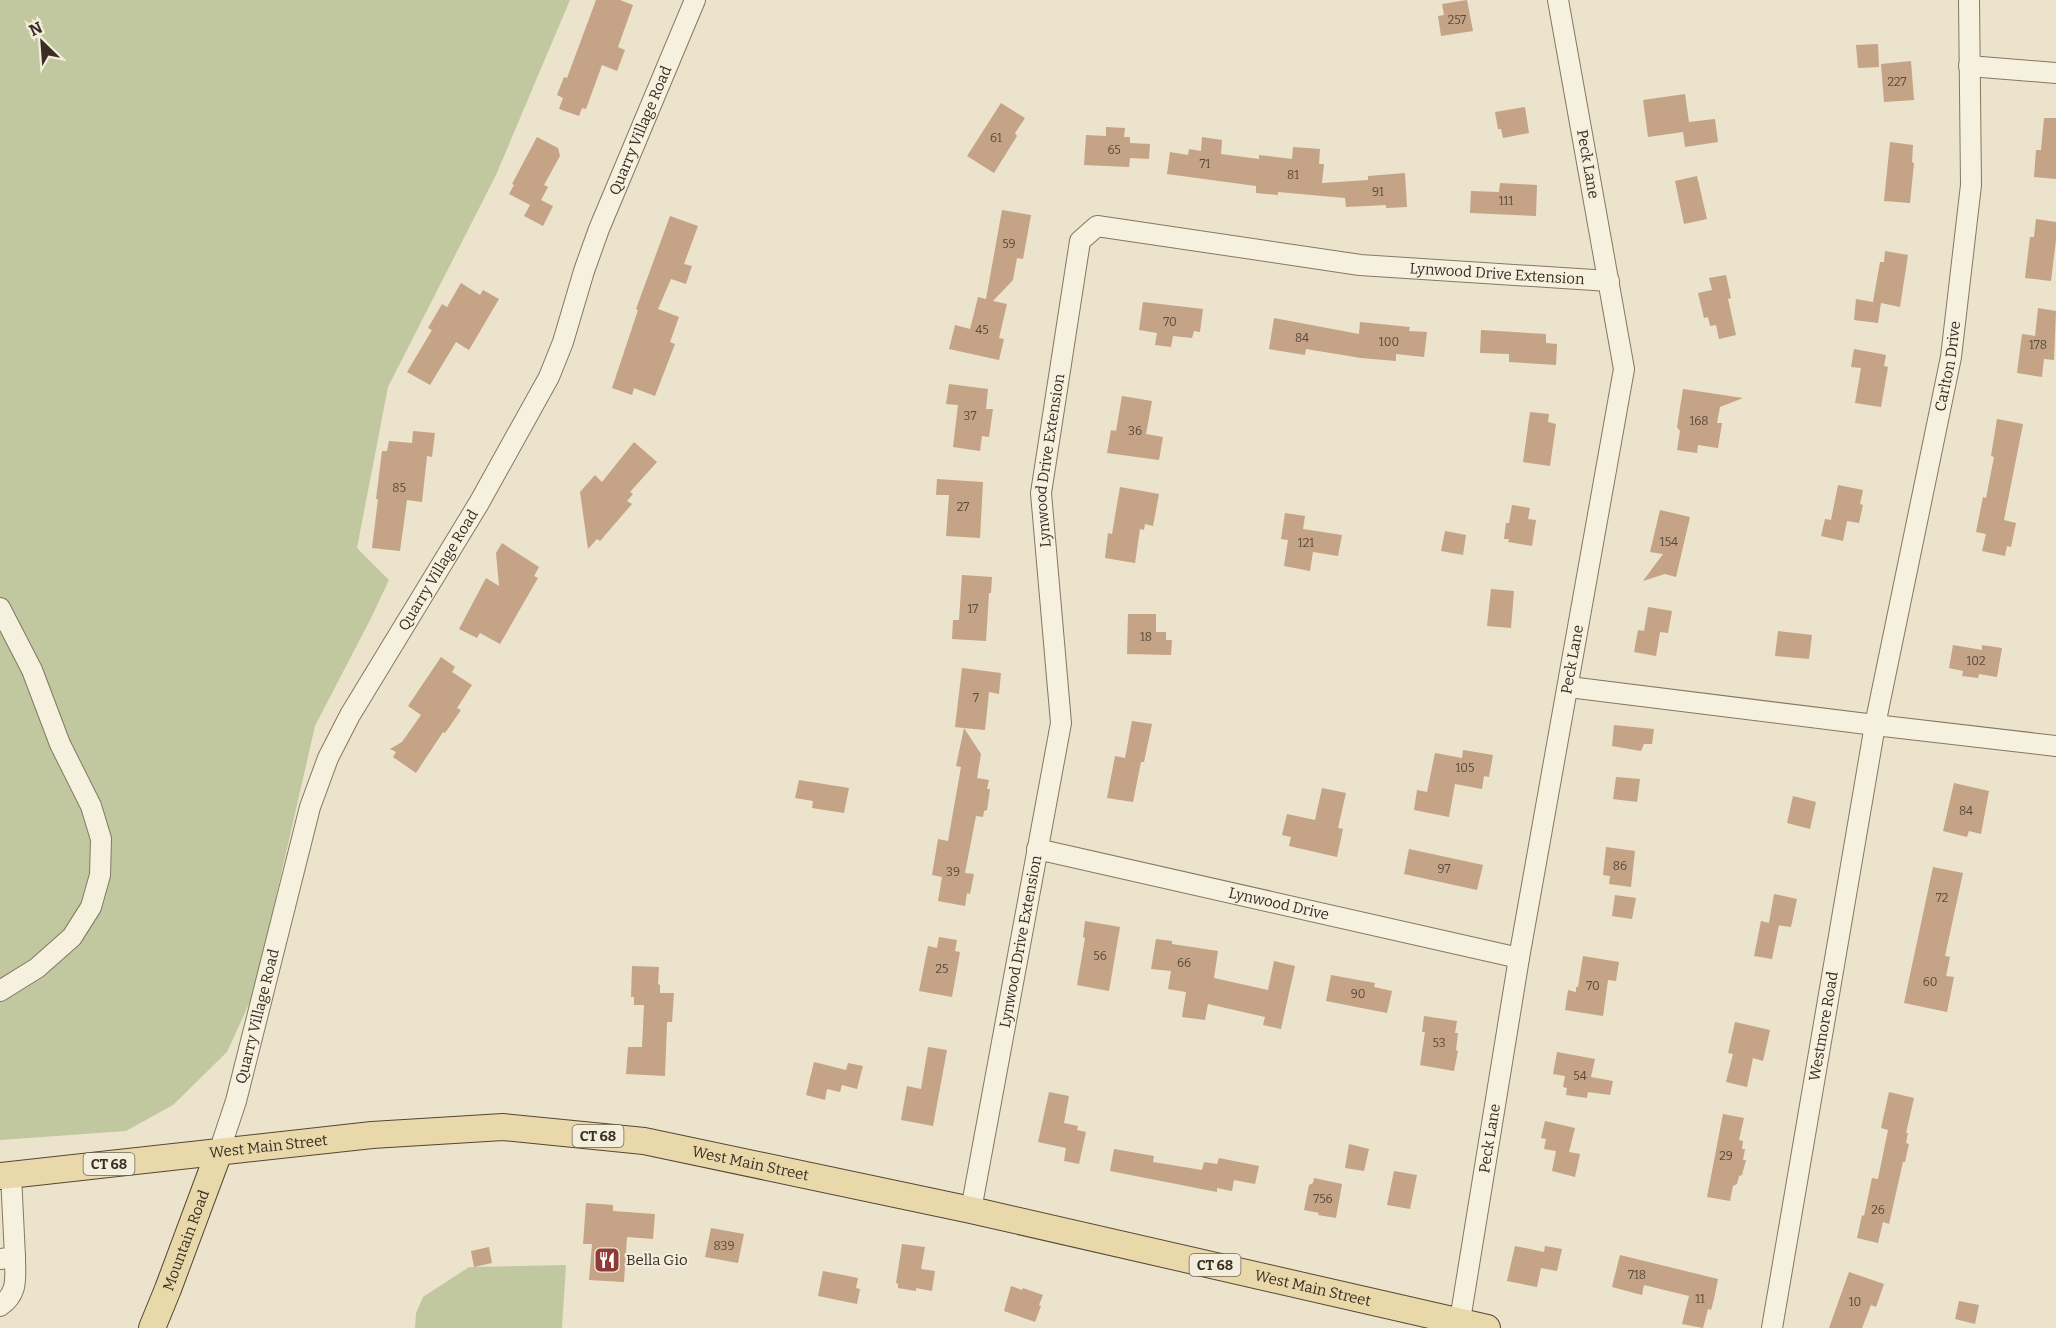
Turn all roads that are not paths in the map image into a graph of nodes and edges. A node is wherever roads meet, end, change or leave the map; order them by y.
1 (694, 0) edge
2 (1558, 0) edge
3 (1969, 0) edge
4 (1970, 66) junction
5 (2056, 73) edge
6 (1609, 281) junction
7 (0, 608) edge
8 (1569, 687) junction
9 (1875, 725) junction
10 (2056, 746) edge
11 (1037, 849) junction
12 (1520, 958) junction
13 (0, 991) edge
14 (219, 1152) junction
15 (5, 1176) edge
16 (971, 1210) junction
17 (7, 1258) edge
18 (0, 1306) edge
19 (1415, 1319) edge
20 (1460, 1320) junction
21 (152, 1328) edge
22 (1487, 1328) edge
23 (1772, 1328) edge

1 - 14 street, Quarry Village Road
2 - 6 street, Peck Lane
3 - 4 street, Carlton Drive
4 - 5 street
4 - 9 street, Carlton Drive
6 - 8 street, Peck Lane
6 - 11 street, Lynwood Drive Extension
7 - 13 street
8 - 9 street
8 - 12 street, Peck Lane
9 - 10 street
9 - 23 street, Westmore Road
11 - 12 street, Lynwood Drive
11 - 16 street, Lynwood Drive Extension
12 - 20 street, Peck Lane
14 - 15 main road, West Main Street / CT 68
14 - 16 main road, West Main Street / CT 68
14 - 21 main road, Mountain Road
15 - 17 street
16 - 19 main road, West Main Street / CT 68
17 - 18 street
19 - 20 main road, West Main Street / CT 68
20 - 22 main road, West Main Street / CT 68

